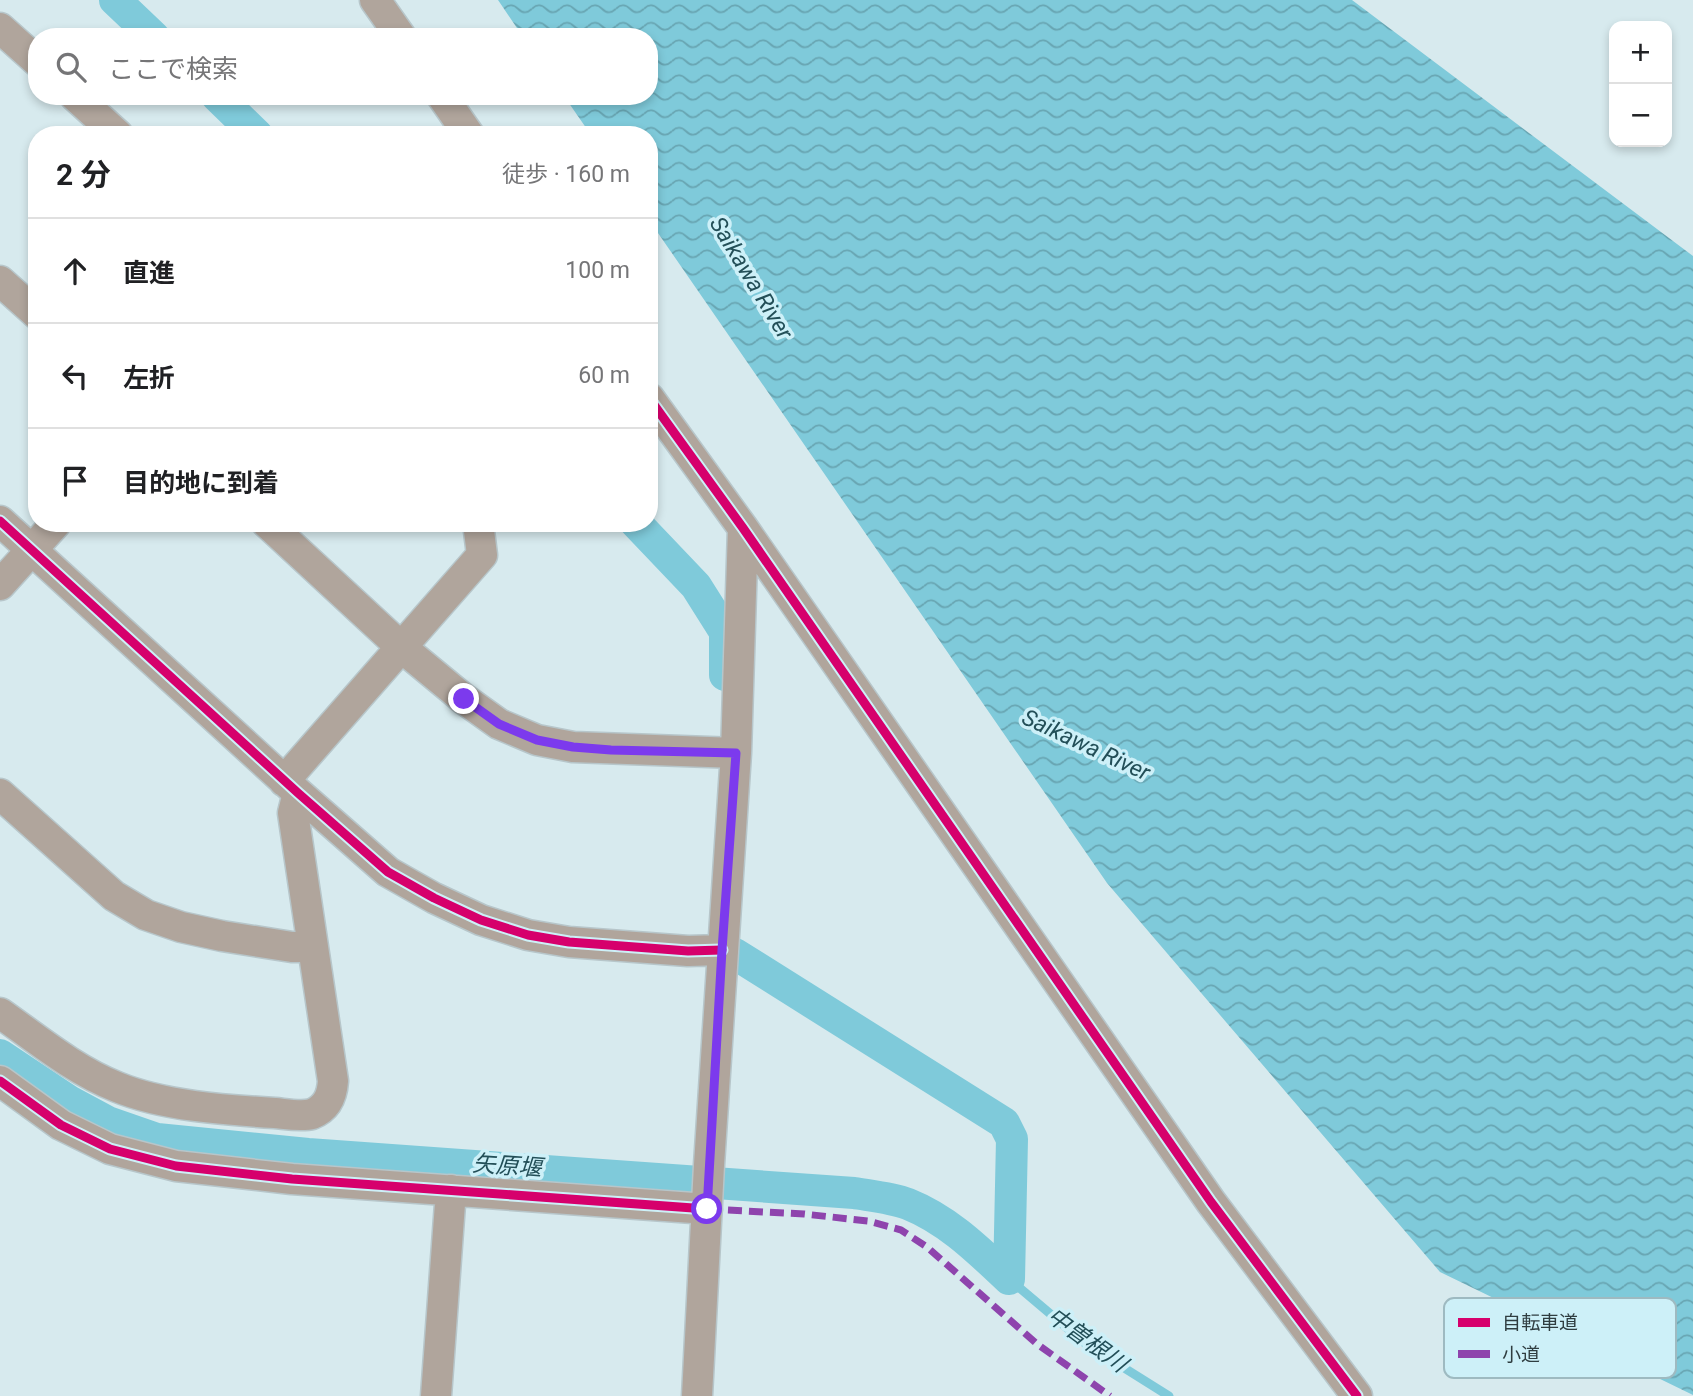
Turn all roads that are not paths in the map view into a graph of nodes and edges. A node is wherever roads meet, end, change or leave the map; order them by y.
1 (375, 0) edge
2 (0, 28) edge
3 (395, 28) edge
4 (28, 53) edge
5 (85, 105) edge
6 (448, 105) edge
7 (108, 126) edge
8 (463, 126) edge
9 (0, 281) edge
10 (28, 306) edge
11 (658, 410) edge
12 (0, 521) edge
13 (743, 528) junction
14 (48, 532) edge
15 (277, 532) edge
16 (479, 532) edge
17 (32, 550) junction
18 (0, 585) edge
19 (401, 647) junction
20 (736, 753) junction
21 (291, 787) junction
22 (0, 794) edge
23 (313, 947) junction
24 (722, 950) junction
25 (0, 1013) edge
26 (0, 1081) edge
27 (708, 1189) junction
28 (451, 1190) junction
29 (436, 1396) edge
30 (697, 1396) edge
31 (1357, 1396) edge

1 - 3 street
2 - 4 street
5 - 7 street
6 - 8 street
9 - 10 street
11 - 13 street
12 - 17 street
13 - 20 street
13 - 31 street
14 - 17 street
15 - 19 street
16 - 19 street
17 - 18 street
17 - 21 street
19 - 20 street
19 - 21 street
20 - 24 street
21 - 23 street
21 - 24 street
22 - 23 street
23 - 25 street
24 - 27 street
26 - 28 street
27 - 28 street
27 - 30 street
28 - 29 street

